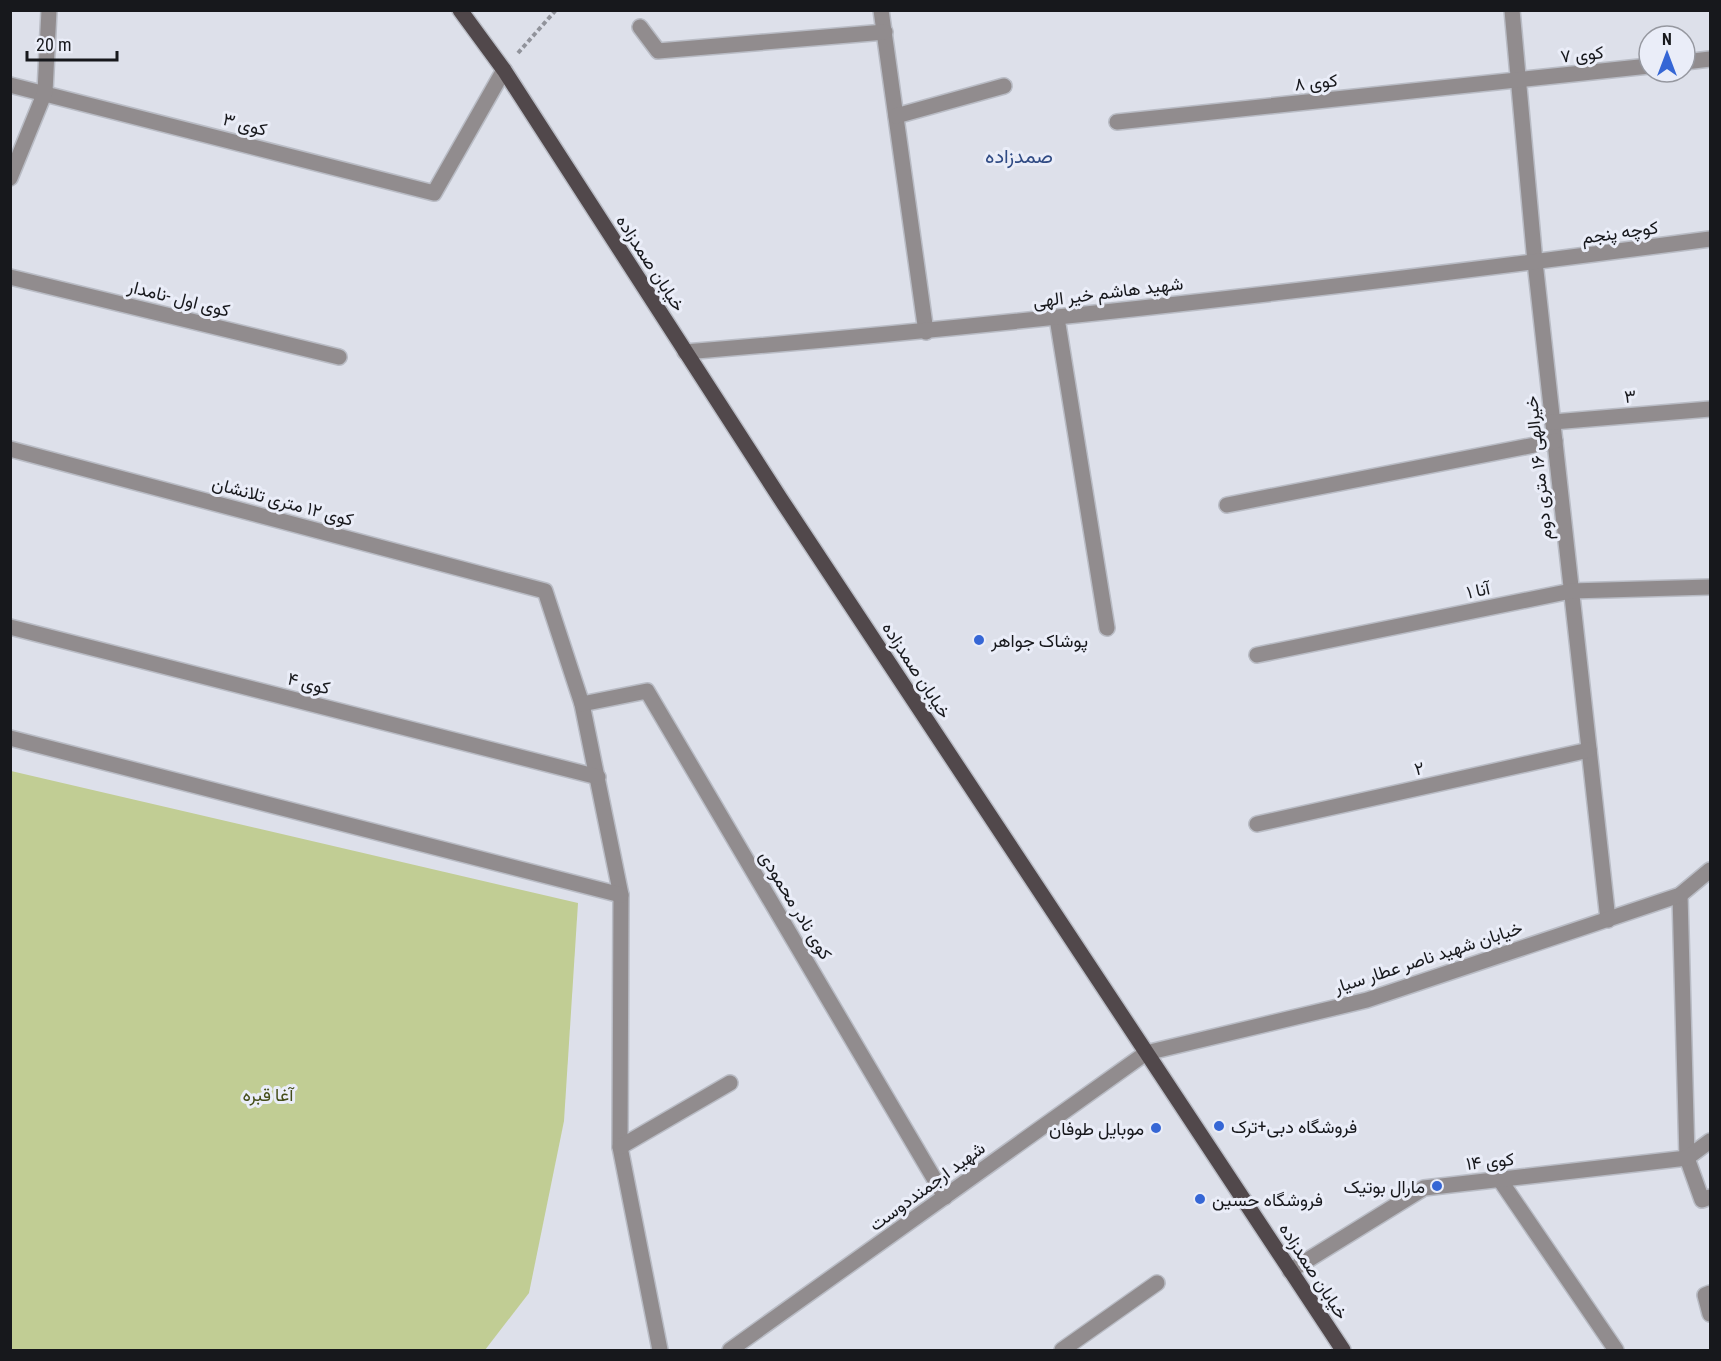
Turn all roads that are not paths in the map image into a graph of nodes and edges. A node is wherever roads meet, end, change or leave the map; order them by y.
1 (49, 10) edge
2 (460, 10) edge
3 (881, 10) edge
4 (1512, 10) edge
5 (640, 27) dead end
6 (885, 32) junction
7 (1637, 67) edge
8 (504, 70) junction
9 (1519, 81) junction
10 (10, 85) edge
11 (1005, 86) dead end
12 (45, 92) junction
13 (896, 116) junction
14 (1117, 122) dead end
15 (10, 178) edge
16 (1710, 239) edge
17 (1535, 262) junction
18 (10, 277) edge
19 (1057, 318) junction
20 (926, 332) junction
21 (685, 351) junction
22 (339, 357) dead end
23 (1710, 410) edge
24 (1553, 422) junction
25 (1555, 441) junction
26 (10, 449) edge
27 (1227, 505) dead end
28 (1710, 587) edge
29 (1571, 591) junction
30 (10, 627) edge
31 (1107, 628) dead end
32 (1257, 655) dead end
33 (582, 704) junction
34 (10, 738) edge
35 (1589, 750) junction
36 (598, 777) junction
37 (1257, 824) dead end
38 (1710, 870) edge
39 (621, 895) junction
40 (1680, 895) junction
41 (1608, 920) junction
42 (1146, 1053) junction
43 (730, 1083) dead end
44 (1710, 1141) edge
45 (620, 1147) junction
46 (1687, 1158) junction
47 (1500, 1180) junction
48 (945, 1197) junction
49 (1710, 1197) edge
50 (1290, 1270) junction
51 (1156, 1283) dead end
52 (1710, 1293) edge
53 (1710, 1314) edge
54 (660, 1350) edge
55 (730, 1350) edge
56 (1062, 1350) edge
57 (1343, 1350) edge
58 (1616, 1350) edge

1 - 12 street
2 - 8 main road, خیابان صمدزاده
3 - 6 street
4 - 9 street, خیرالهی ۱۶ متری دوم
5 - 6 street
6 - 13 street
7 - 9 street, کوی ۷
8 - 12 street, کوی ۳
8 - 21 main road, خیابان صمدزاده
9 - 14 street, کوی ۸
9 - 17 street, خیرالهی ۱۶ متری دوم
10 - 12 street, کوی ۳
11 - 13 street
12 - 15 street
13 - 20 street
16 - 17 street, کوچه پنجم
17 - 19 street, شهید هاشم خیر الهی
17 - 24 street, خیرالهی ۱۶ متری دوم
18 - 22 street, کوی اول -نامدار
19 - 20 street, شهید هاشم خیر الهی
19 - 31 street
20 - 21 street, شهید هاشم خیر الهی
21 - 42 main road, خیابان صمدزاده
23 - 24 street, ۳
24 - 25 street, خیرالهی ۱۶ متری دوم
25 - 27 street
25 - 29 street, خیرالهی ۱۶ متری دوم
26 - 33 street, کوی ۱۲ متری تلانشان
28 - 29 street, آنا ۱
29 - 32 street, آنا ۱
29 - 35 street, خیرالهی ۱۶ متری دوم
30 - 36 street, کوی ۴
33 - 36 street
33 - 48 street, کوی نادر محمودی
34 - 39 street
35 - 37 street, ۲
35 - 41 street, خیرالهی ۱۶ متری دوم
36 - 39 street
38 - 40 street, خیابان شهید ناصر عطار سیار
39 - 45 street
40 - 41 street, خیابان شهید ناصر عطار سیار
40 - 46 street
41 - 42 street, خیابان شهید ناصر عطار سیار
42 - 48 street, شهید ارجمنددوست
42 - 50 main road, خیابان صمدزاده
43 - 45 street
44 - 46 street, کوی ۱۴
45 - 54 street
46 - 47 street, کوی ۱۴
46 - 49 street
47 - 50 street, کوی ۱۴
47 - 58 street
48 - 55 street, شهید ارجمنددوست
50 - 57 main road, خیابان صمدزاده
51 - 56 street
52 - 53 street

